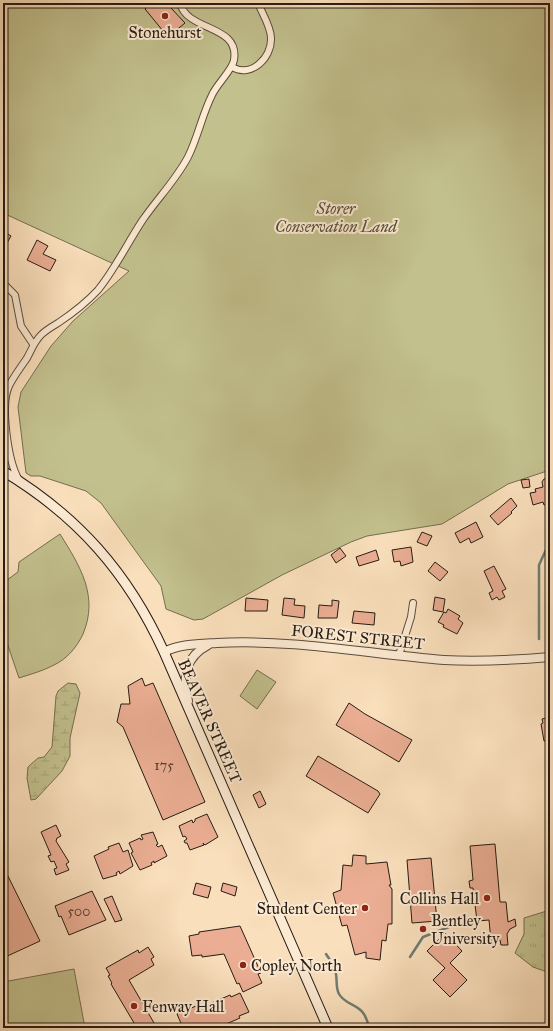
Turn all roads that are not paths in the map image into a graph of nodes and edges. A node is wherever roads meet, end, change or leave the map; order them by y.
1 (180, 3) edge
2 (258, 3) edge
3 (232, 67) junction
4 (3, 283) edge
5 (33, 344) junction
6 (7, 432) junction
7 (3, 440) edge
8 (3, 471) edge
9 (20, 482) junction
10 (412, 603) dead end
11 (210, 644) junction
12 (164, 652) junction
13 (399, 655) junction
14 (550, 658) edge
15 (194, 721) junction
16 (328, 1028) edge

1 - 3 street
2 - 3 street
3 - 5 street
4 - 5 street
5 - 6 street
6 - 7 street
6 - 9 street
8 - 9 main road, BEAVER STREET
9 - 12 main road, BEAVER STREET
10 - 13 street
11 - 12 street, FOREST STREET
11 - 13 street, FOREST STREET
11 - 15 street
12 - 15 main road, BEAVER STREET
13 - 14 street, FOREST STREET
15 - 16 main road, BEAVER STREET

